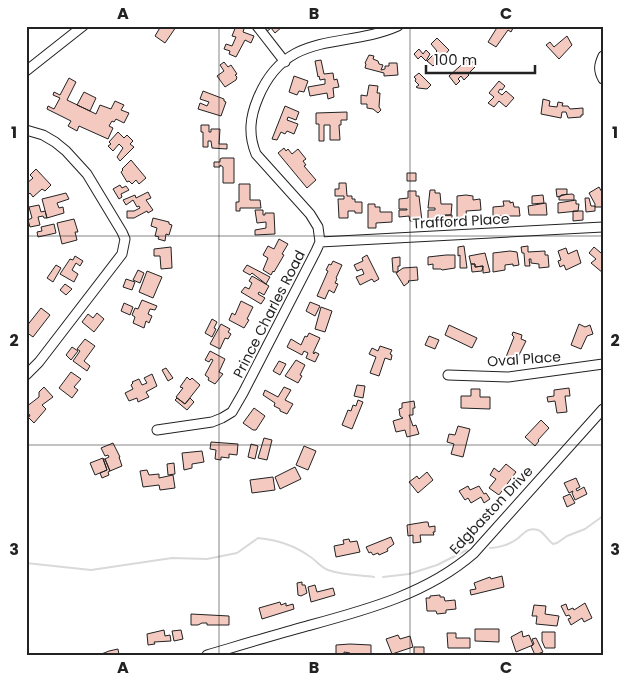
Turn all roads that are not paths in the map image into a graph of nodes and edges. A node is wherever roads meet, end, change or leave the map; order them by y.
1 (84, 26) edge
2 (257, 26) edge
3 (398, 26) edge
4 (603, 56) edge
5 (285, 62) junction
6 (26, 71) edge
7 (603, 79) edge
8 (26, 130) edge
9 (603, 227) edge
10 (320, 242) junction
11 (603, 364) edge
12 (448, 375) dead end
13 (26, 376) edge
14 (603, 408) edge
15 (157, 430) dead end
16 (208, 655) edge

1 - 6 street
2 - 5 street
3 - 5 street, Prince Charles Road
4 - 7 street
5 - 10 street, Prince Charles Road
8 - 13 street
9 - 10 street, Trafford Place
10 - 15 street, Prince Charles Road
11 - 12 street, Oval Place
14 - 16 street, Edgbaston Drive

